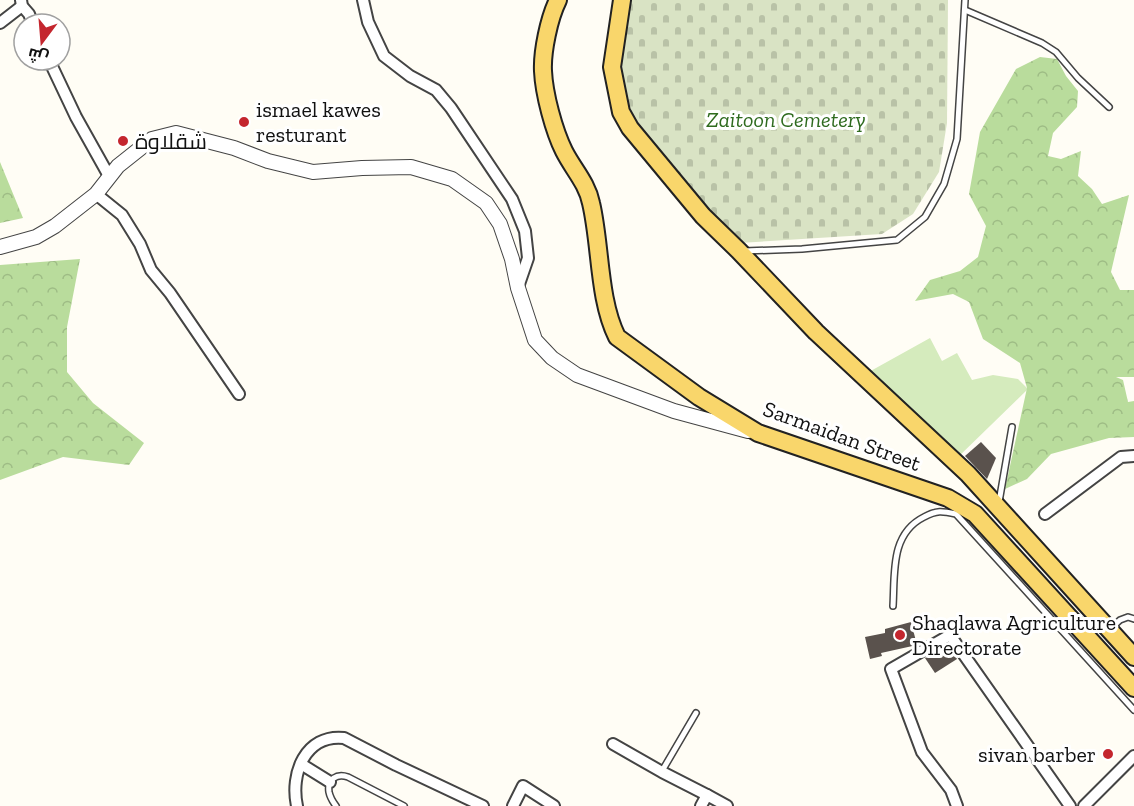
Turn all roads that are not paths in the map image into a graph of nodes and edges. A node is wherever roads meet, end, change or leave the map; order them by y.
1 (363, 0) edge
2 (558, 0) edge
3 (621, 0) edge
4 (965, 0) edge
5 (22, 3) edge
6 (965, 10) junction
7 (0, 23) edge
8 (55, 72) edge
9 (1109, 107) dead end
10 (109, 176) junction
11 (96, 194) junction
12 (0, 247) edge
13 (739, 251) junction
14 (518, 288) junction
15 (239, 394) dead end
16 (699, 397) junction
17 (674, 411) junction
18 (1012, 427) dead end
19 (758, 433) junction
20 (1134, 456) edge
21 (998, 508) junction
22 (1045, 513) dead end
23 (893, 606) dead end
24 (1134, 619) edge
25 (1109, 630) junction
26 (1134, 657) edge
27 (1134, 688) edge
28 (1134, 710) edge
29 (696, 713) dead end
30 (613, 744) dead end
31 (1134, 756) edge
32 (301, 764) junction
33 (662, 772) junction
34 (330, 782) junction
35 (707, 795) junction
36 (553, 805) edge
37 (297, 806) edge
38 (336, 806) edge
39 (404, 806) edge
40 (483, 806) edge
41 (513, 806) edge
42 (701, 806) edge
43 (727, 806) edge
44 (957, 806) edge
45 (1070, 806) edge
46 (1084, 806) edge

1 - 14 street
2 - 16 main road, Sarmaidan Street
3 - 13 main road, Sarmaidan Street
4 - 6 lane
5 - 7 street
6 - 9 lane
6 - 13 lane
8 - 10 street
10 - 11 street
10 - 14 street
11 - 12 street
11 - 15 street
13 - 21 main road, Sarmaidan Street
14 - 17 street
16 - 17 street
16 - 19 main road, Sarmaidan Street
17 - 19 street
18 - 21 lane
19 - 27 main road, Sarmaidan Street
20 - 22 street
21 - 25 main road, Sarmaidan Street
23 - 28 lane
24 - 25 lane
25 - 26 main road, Sarmaidan Street
29 - 33 lane
30 - 33 street
31 - 46 street
32 - 34 street
32 - 37 street
32 - 40 street
33 - 35 street
34 - 38 lane
34 - 39 lane
35 - 42 street
35 - 43 street
36 - 41 street
44 - 45 street

